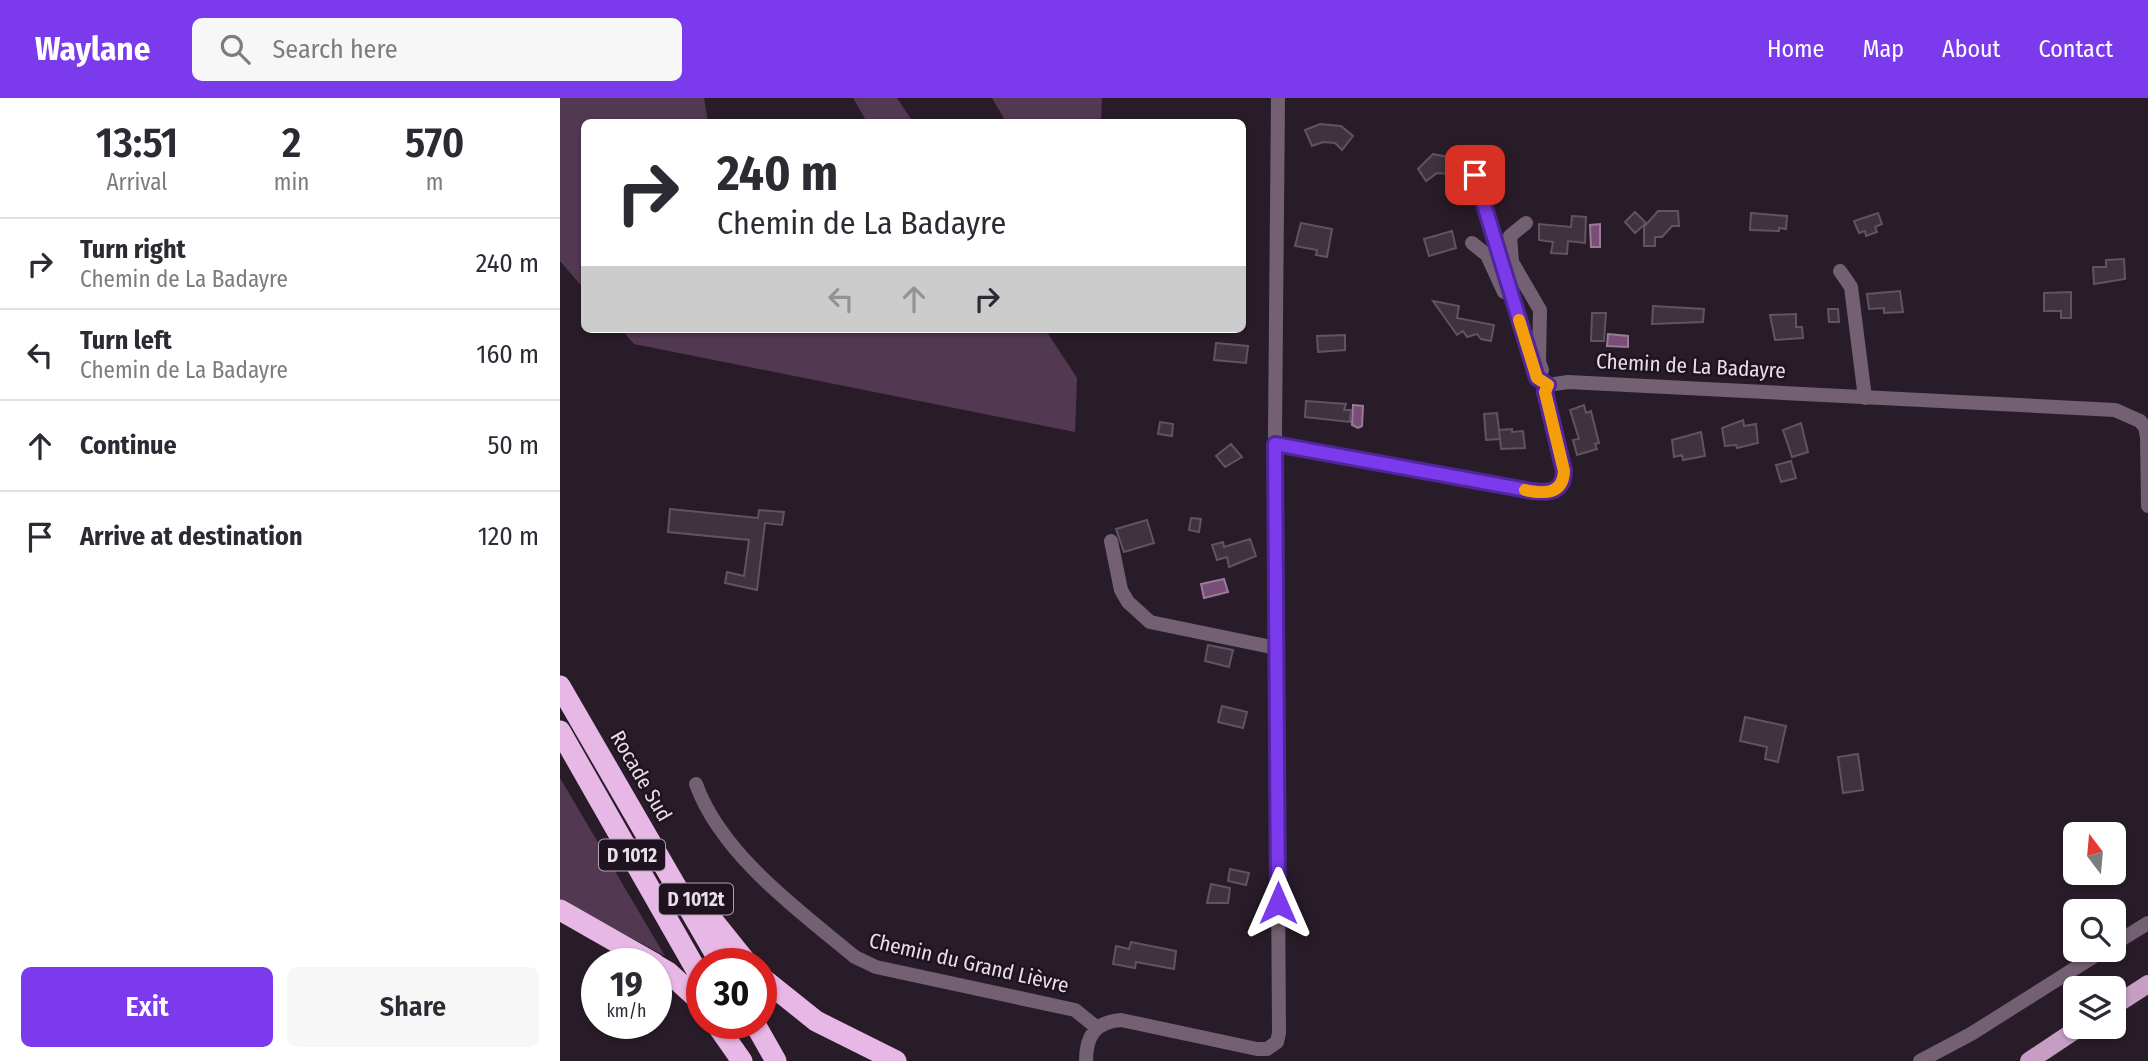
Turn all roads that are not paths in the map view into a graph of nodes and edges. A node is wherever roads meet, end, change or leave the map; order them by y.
1 (1278, 98) edge
2 (1475, 175) dead end
3 (1526, 223) dead end
4 (1472, 243) dead end
5 (1840, 271) dead end
6 (1514, 304) junction
7 (1548, 385) junction
8 (1865, 398) junction
9 (1275, 444) junction
10 (2148, 506) edge
11 (1111, 541) dead end
12 (1276, 648) junction
13 (560, 686) edge
14 (560, 731) edge
15 (695, 784) dead end
16 (646, 832) junction
17 (560, 910) edge
18 (2148, 923) edge
19 (2126, 937) edge
20 (626, 948) edge
21 (712, 948) edge
22 (736, 948) edge
23 (686, 951) edge
24 (2085, 962) edge
25 (672, 976) edge
26 (2148, 984) edge
27 (686, 988) edge
28 (777, 990) edge
29 (2126, 998) edge
30 (1096, 1027) junction
31 (727, 1039) edge
32 (735, 1039) edge
33 (764, 1039) edge
34 (2063, 1039) edge
35 (742, 1061) edge
36 (747, 1061) edge
37 (776, 1061) edge
38 (897, 1061) edge
39 (1087, 1061) edge
40 (1920, 1061) edge
41 (2029, 1061) edge

1 - 9 street
2 - 6 street
3 - 7 street
4 - 6 street
5 - 8 street
6 - 7 street
7 - 8 street, Chemin de La Badayre
7 - 9 street
8 - 10 street, Chemin de La Badayre
9 - 12 street
11 - 12 street
12 - 30 street
13 - 16 highway, Rocade Sud / D 1012
14 - 23 highway, D 1012
15 - 30 street, Chemin du Grand Lièvre
16 - 21 highway, Rocade Sud / D 1012
16 - 22 highway, D 1012t
17 - 20 highway
18 - 19 street
24 - 40 street
25 - 27 highway
26 - 29 main road
28 - 38 highway
30 - 39 street
31 - 35 highway
32 - 36 highway
33 - 37 highway
34 - 41 main road

